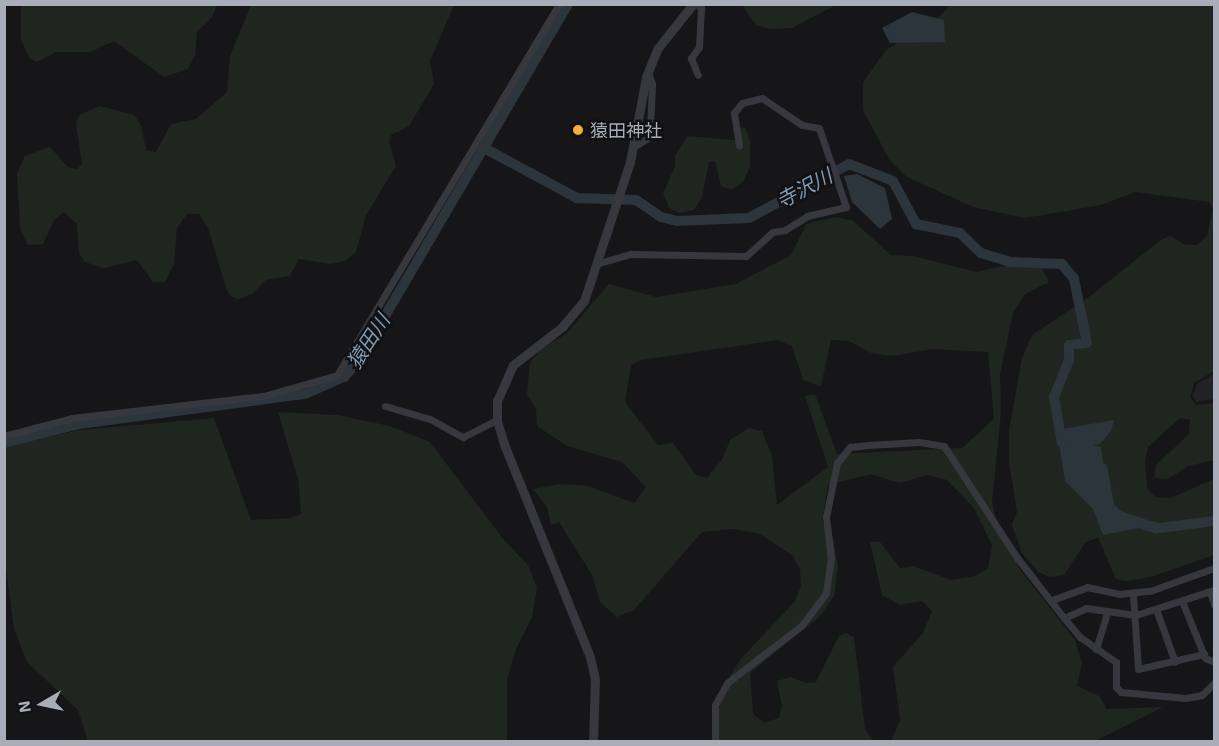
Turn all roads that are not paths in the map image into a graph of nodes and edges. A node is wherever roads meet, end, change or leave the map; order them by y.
1 (559, 4) edge
2 (695, 4) edge
3 (648, 72) junction
4 (698, 75) dead end
5 (739, 146) dead end
6 (632, 148) junction
7 (599, 263) junction
8 (386, 406) dead end
9 (497, 420) junction
10 (4, 436) edge
11 (1215, 568) edge
12 (1212, 591) edge
13 (1132, 594) junction
14 (1052, 600) junction
15 (1182, 601) junction
16 (1215, 604) edge
17 (1156, 612) junction
18 (1107, 613) junction
19 (1134, 615) junction
20 (1064, 618) junction
21 (1096, 649) junction
22 (1204, 654) junction
23 (1174, 662) junction
24 (1215, 662) edge
25 (1215, 683) edge
26 (593, 741) edge
27 (715, 741) edge

1 - 10 street
2 - 3 street
2 - 4 street
3 - 6 street
3 - 6 street
5 - 7 street
6 - 7 street
7 - 9 street
8 - 9 street
9 - 26 street
11 - 13 street
12 - 15 street
12 - 16 street
13 - 14 street
13 - 19 street
14 - 20 street
14 - 27 street
15 - 17 street
15 - 22 street
17 - 19 street
17 - 23 street
18 - 19 street
18 - 20 street
18 - 21 street
19 - 23 street
20 - 21 street
21 - 25 street
22 - 23 street
22 - 24 street

